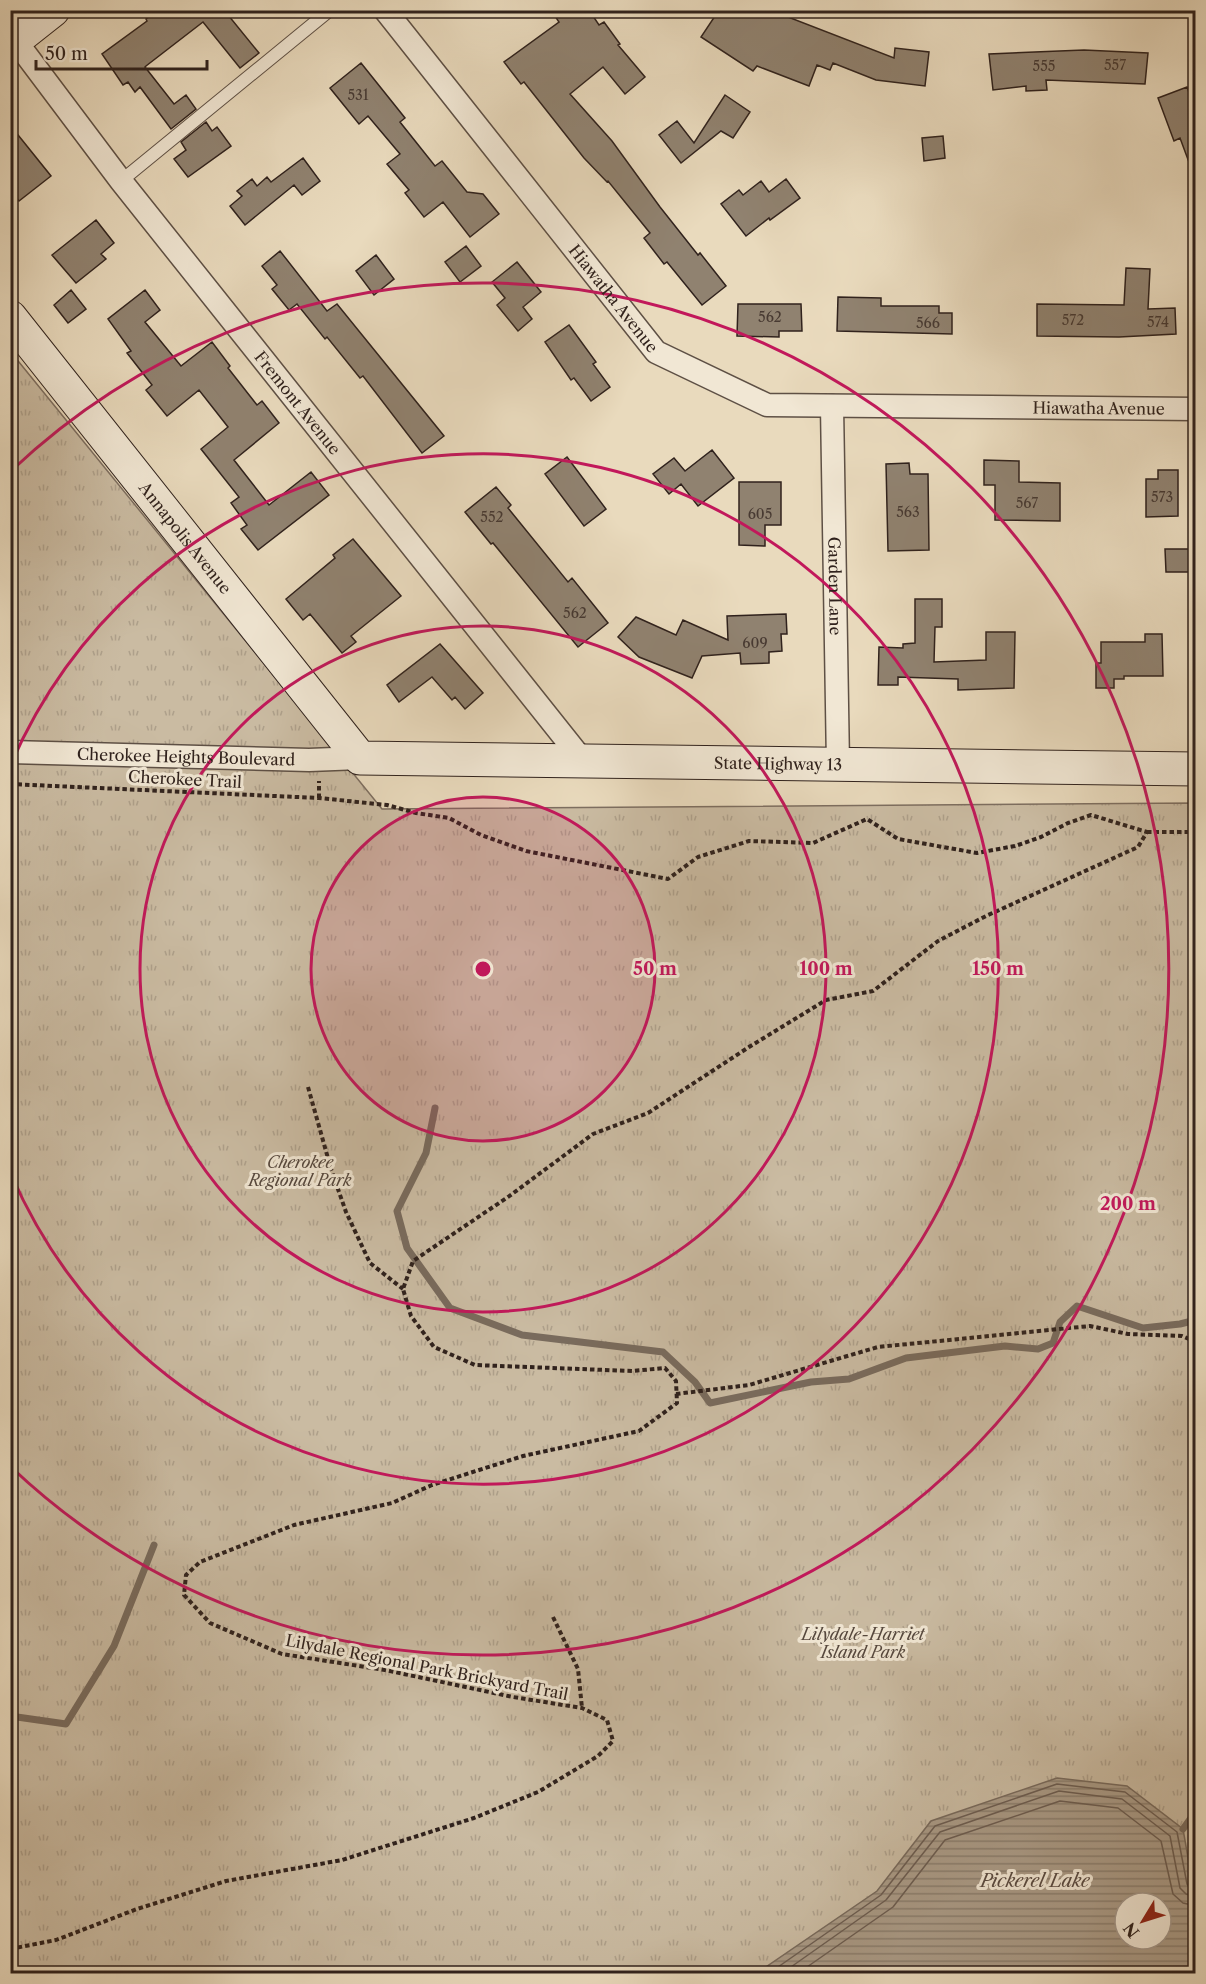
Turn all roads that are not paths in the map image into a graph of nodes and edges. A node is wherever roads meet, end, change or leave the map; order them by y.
1 (52, 10) edge
2 (330, 10) edge
3 (385, 10) edge
4 (13, 42) edge
5 (120, 181) junction
6 (10, 317) edge
7 (832, 406) junction
8 (1196, 409) edge
9 (10, 752) edge
10 (360, 758) junction
11 (584, 762) junction
12 (838, 765) junction
13 (1196, 769) edge

1 - 4 street
2 - 5 lane
3 - 7 street, Hiawatha Avenue
4 - 5 street, Fremont Avenue
5 - 11 street, Fremont Avenue
6 - 10 street, Annapolis Avenue
7 - 8 street, Hiawatha Avenue
7 - 12 street, Garden Lane
9 - 10 street, Cherokee Heights Boulevard
10 - 11 street, State Highway 13
11 - 12 street, State Highway 13
12 - 13 street, State Highway 13

